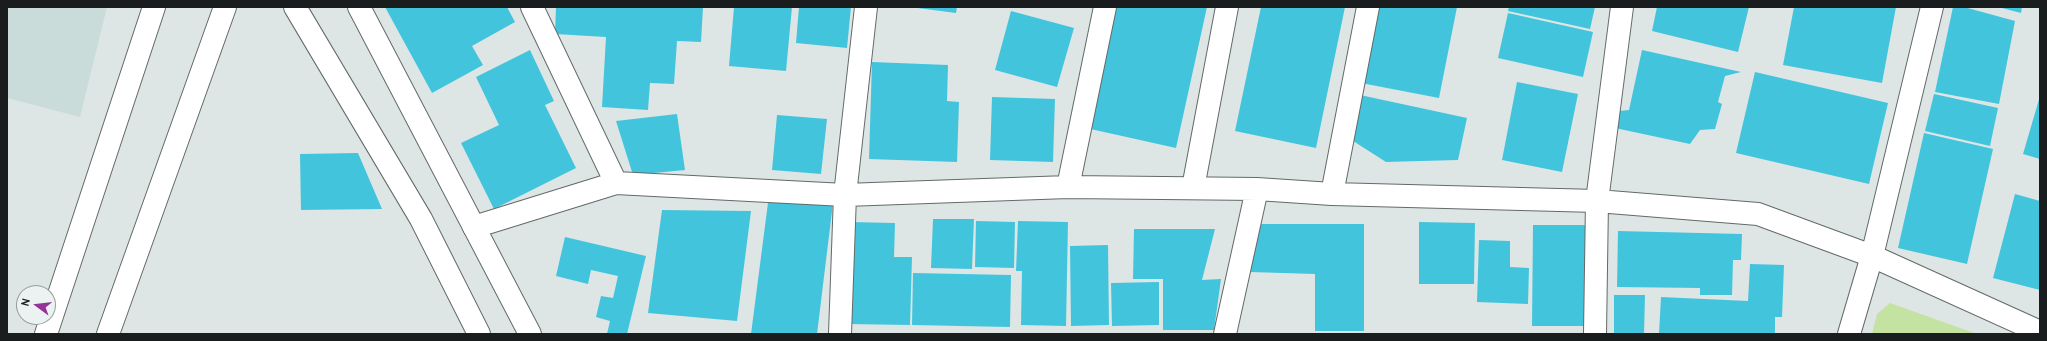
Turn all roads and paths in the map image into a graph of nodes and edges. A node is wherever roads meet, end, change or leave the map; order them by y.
1 (154, 7) edge
2 (225, 7) edge
3 (295, 7) edge
4 (358, 7) edge
5 (532, 7) edge
6 (866, 7) edge
7 (1105, 7) edge
8 (1227, 7) edge
9 (1368, 7) edge
10 (1622, 7) edge
11 (1932, 7) edge
12 (616, 183) junction
13 (1068, 187) junction
14 (1193, 188) junction
15 (1257, 189) junction
16 (1332, 194) junction
17 (845, 195) junction
18 (1597, 201) junction
19 (474, 227) junction
20 (1872, 256) junction
21 (2034, 332) edge
22 (46, 334) edge
23 (108, 334) edge
24 (479, 334) edge
25 (530, 334) edge
26 (840, 334) edge
27 (1226, 334) edge
28 (1595, 334) edge
29 (1849, 334) edge

1 - 22 street
2 - 23 street
3 - 24 street
4 - 19 street
5 - 12 street
6 - 17 street
7 - 13 street
8 - 14 street
9 - 16 street
10 - 18 street
11 - 20 street
12 - 17 street
12 - 19 street
13 - 14 street
13 - 17 street
14 - 15 street
15 - 16 street
15 - 27 street
16 - 18 street
17 - 26 street
18 - 20 street
18 - 28 street
19 - 25 street
20 - 21 street
20 - 29 street

